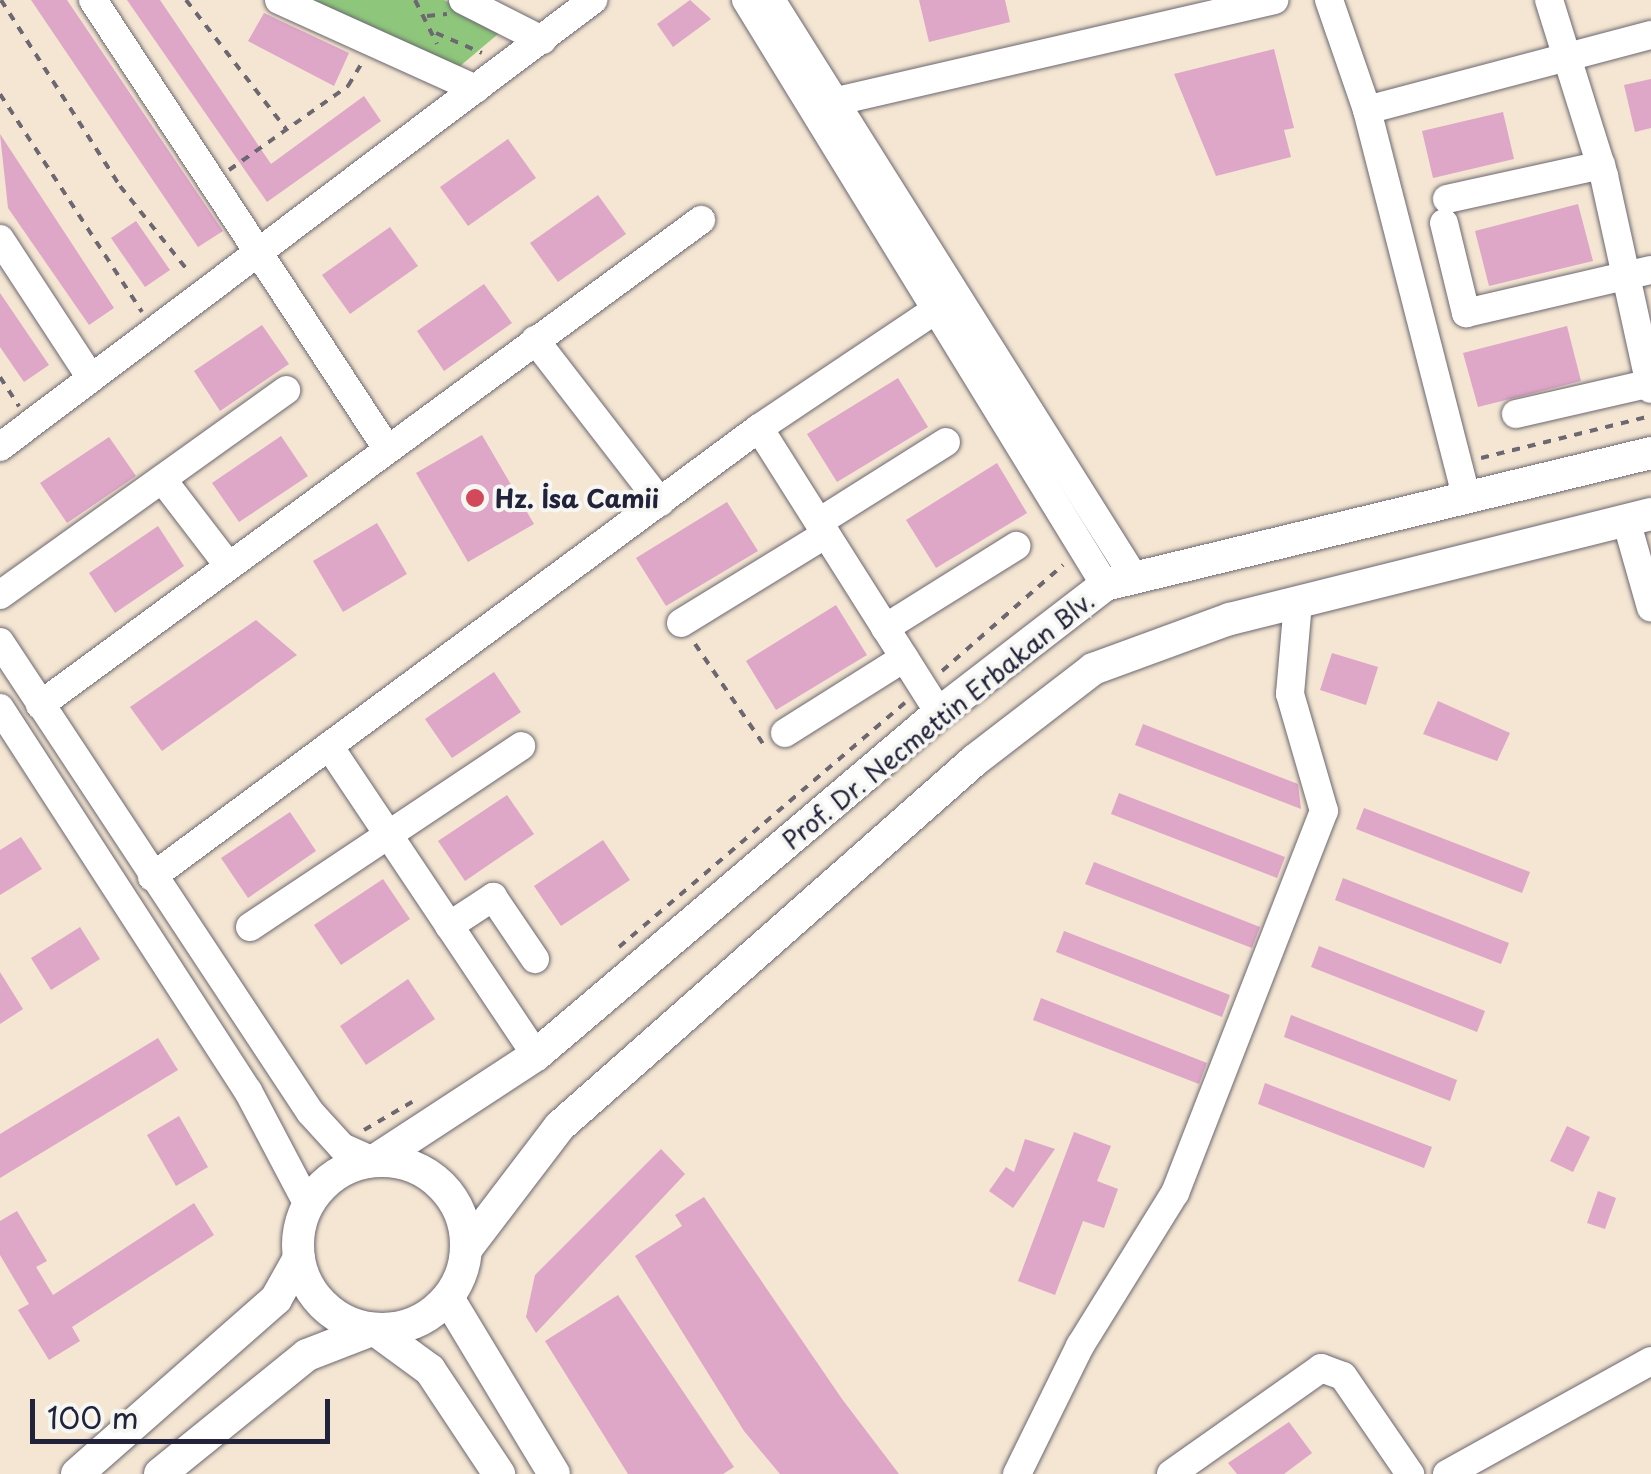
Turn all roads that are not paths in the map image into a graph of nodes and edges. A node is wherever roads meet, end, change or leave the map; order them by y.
1 (93, 0) edge
2 (279, 0) edge
3 (464, 0) edge
4 (593, 0) edge
5 (746, 0) edge
6 (771, 0) edge
7 (1274, 0) edge
8 (1328, 0) edge
9 (1549, 0) edge
10 (1651, 35) edge
11 (542, 40) junction
12 (1570, 59) junction
13 (476, 89) junction
14 (833, 102) junction
15 (1366, 110) junction
16 (1600, 165) junction
17 (701, 220) dead end
18 (0, 239) edge
19 (258, 250) junction
20 (1638, 273) edge
21 (946, 302) junction
22 (535, 340) junction
23 (92, 378) junction
24 (1651, 385) edge
25 (286, 390) dead end
26 (1516, 414) dead end
27 (759, 428) junction
28 (946, 442) dead end
29 (0, 447) edge
30 (386, 447) junction
31 (1651, 453) edge
32 (162, 479) junction
33 (1462, 479) junction
34 (660, 502) junction
35 (1638, 517) edge
36 (822, 528) junction
37 (1016, 546) dead end
38 (228, 565) junction
39 (1119, 580) junction
40 (0, 596) edge
41 (1298, 602) junction
42 (1651, 608) edge
43 (682, 623) road end
44 (885, 628) junction
45 (0, 642) edge
46 (904, 658) junction
47 (931, 700) junction
48 (40, 705) junction
49 (0, 708) edge
50 (785, 733) road end
51 (329, 746) junction
52 (521, 746) dead end
53 (387, 834) junction
54 (152, 878) junction
55 (449, 926) junction
56 (250, 927) dead end
57 (534, 959) dead end
58 (536, 1055) junction
59 (374, 1161) junction
60 (308, 1205) junction
61 (466, 1248) junction
62 (299, 1258) junction
63 (448, 1298) junction
64 (374, 1329) junction
65 (1651, 1361) edge
66 (77, 1474) edge
67 (160, 1474) edge
68 (499, 1474) edge
69 (554, 1474) edge
70 (1017, 1474) edge
71 (1171, 1474) edge
72 (1410, 1474) edge
73 (1447, 1474) edge

1 - 19 street
2 - 13 street
3 - 11 street
4 - 11 street
5 - 21 street
6 - 14 street
7 - 14 street
8 - 15 street
9 - 12 street
10 - 12 street
11 - 13 street
12 - 15 street
12 - 16 street
13 - 19 street
14 - 21 street
15 - 33 street
16 - 20 street
16 - 20 street
17 - 22 street
18 - 23 street
19 - 23 street
19 - 30 street
20 - 24 street
21 - 27 street
21 - 39 street
22 - 30 street
22 - 34 street
23 - 29 street
24 - 26 street
25 - 32 street
27 - 34 street
27 - 36 street
28 - 36 street
30 - 38 street
31 - 33 main road, Prof. Dr. Necmettin Erbakan Blv.
32 - 38 street
32 - 40 street
33 - 39 main road, Prof. Dr. Necmettin Erbakan Blv.
34 - 51 street
35 - 41 main road
35 - 42 street
36 - 43 street
36 - 44 street
37 - 44 street
38 - 48 street
39 - 47 main road, Prof. Dr. Necmettin Erbakan Blv.
41 - 61 main road
41 - 70 street
44 - 46 street
45 - 48 street
46 - 47 street
46 - 50 street
47 - 58 main road, Prof. Dr. Necmettin Erbakan Blv.
48 - 54 street
49 - 60 street
51 - 53 street
51 - 54 street
52 - 53 street
53 - 55 street
53 - 56 street
54 - 59 street
55 - 57 street
55 - 58 street
58 - 59 main road, Prof. Dr. Necmettin Erbakan Blv.
59 - 60 main road
59 - 61 main road
60 - 62 main road
61 - 63 main road
62 - 64 main road
62 - 66 main road
63 - 64 main road
63 - 69 main road
64 - 67 main road
64 - 68 main road
65 - 73 street
71 - 72 street

